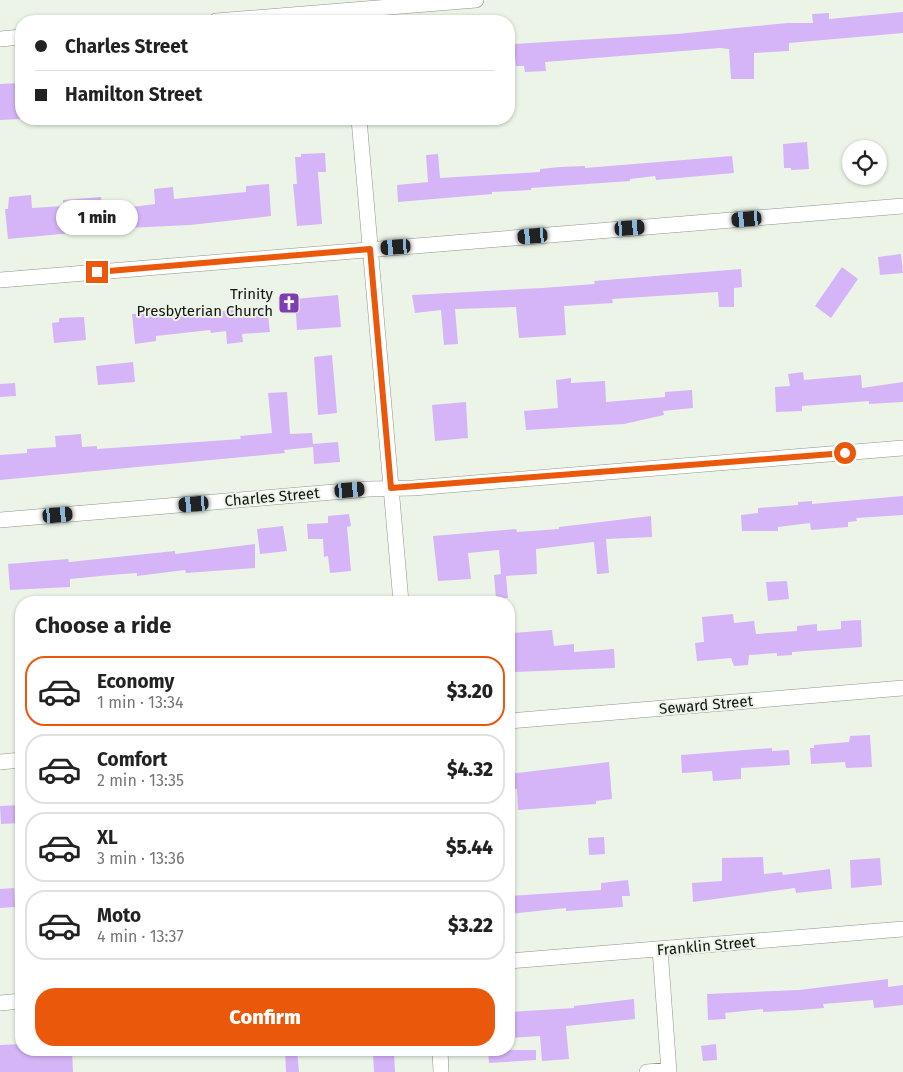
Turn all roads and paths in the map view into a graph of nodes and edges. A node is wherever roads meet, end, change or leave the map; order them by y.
1 (476, 0) edge
2 (349, 11) edge
3 (296, 15) edge
4 (15, 38) edge
5 (0, 39) edge
6 (360, 125) edge
7 (903, 206) edge
8 (370, 249) junction
9 (0, 280) edge
10 (903, 448) edge
11 (391, 488) junction
12 (0, 520) edge
13 (400, 596) edge
14 (903, 688) edge
15 (515, 720) edge
16 (15, 761) edge
17 (0, 762) edge
18 (903, 929) edge
19 (660, 949) junction
20 (515, 961) edge
21 (15, 1002) edge
22 (0, 1003) edge
23 (440, 1056) edge
24 (669, 1071) edge
25 (441, 1072) edge
26 (647, 1072) edge

1 - 2 street
2 - 3 street
4 - 5 street
6 - 8 street
7 - 8 street
8 - 9 street
8 - 11 street
10 - 11 street, Charles Street
11 - 12 street, Charles Street
11 - 13 street
14 - 15 street, Seward Street
16 - 17 street
18 - 19 street, Franklin Street
19 - 20 street, Franklin Street
19 - 24 street
21 - 22 street
23 - 25 street
24 - 26 street

